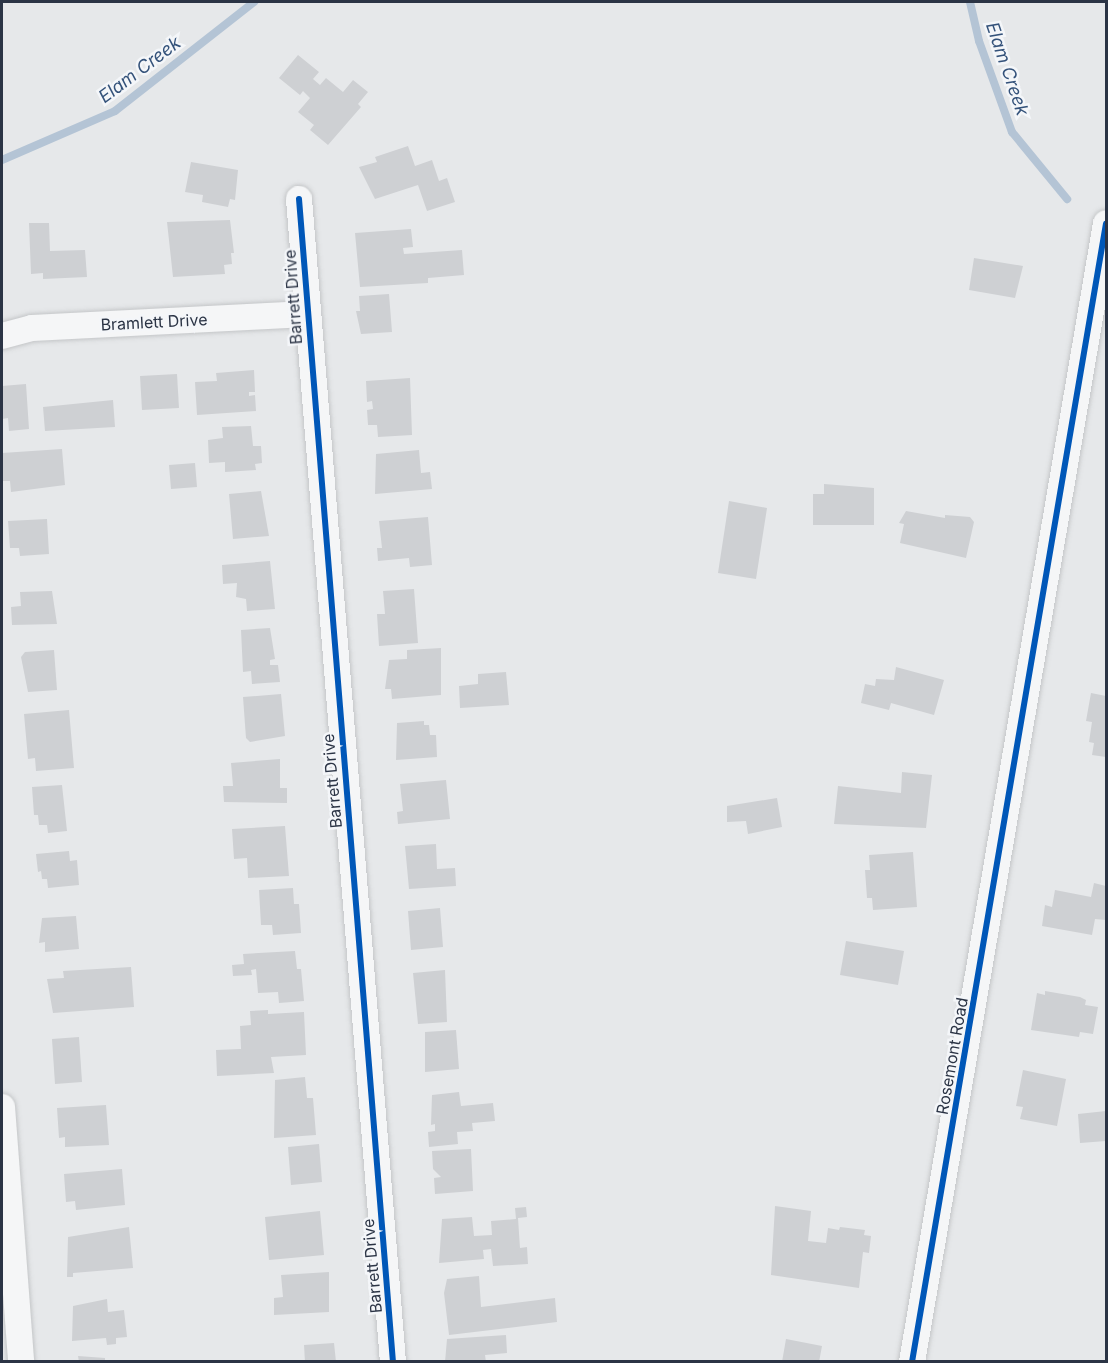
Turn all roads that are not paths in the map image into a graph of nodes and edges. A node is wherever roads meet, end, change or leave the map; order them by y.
1 (299, 199) dead end
2 (1107, 223) edge
3 (307, 314) junction
4 (2, 336) edge
5 (2, 1107) edge
6 (21, 1362) edge
7 (393, 1362) edge
8 (912, 1362) edge

1 - 3 street, Barrett Drive
2 - 8 street, Rosemont Road
3 - 4 street, Bramlett Drive
3 - 7 street, Barrett Drive
5 - 6 street

